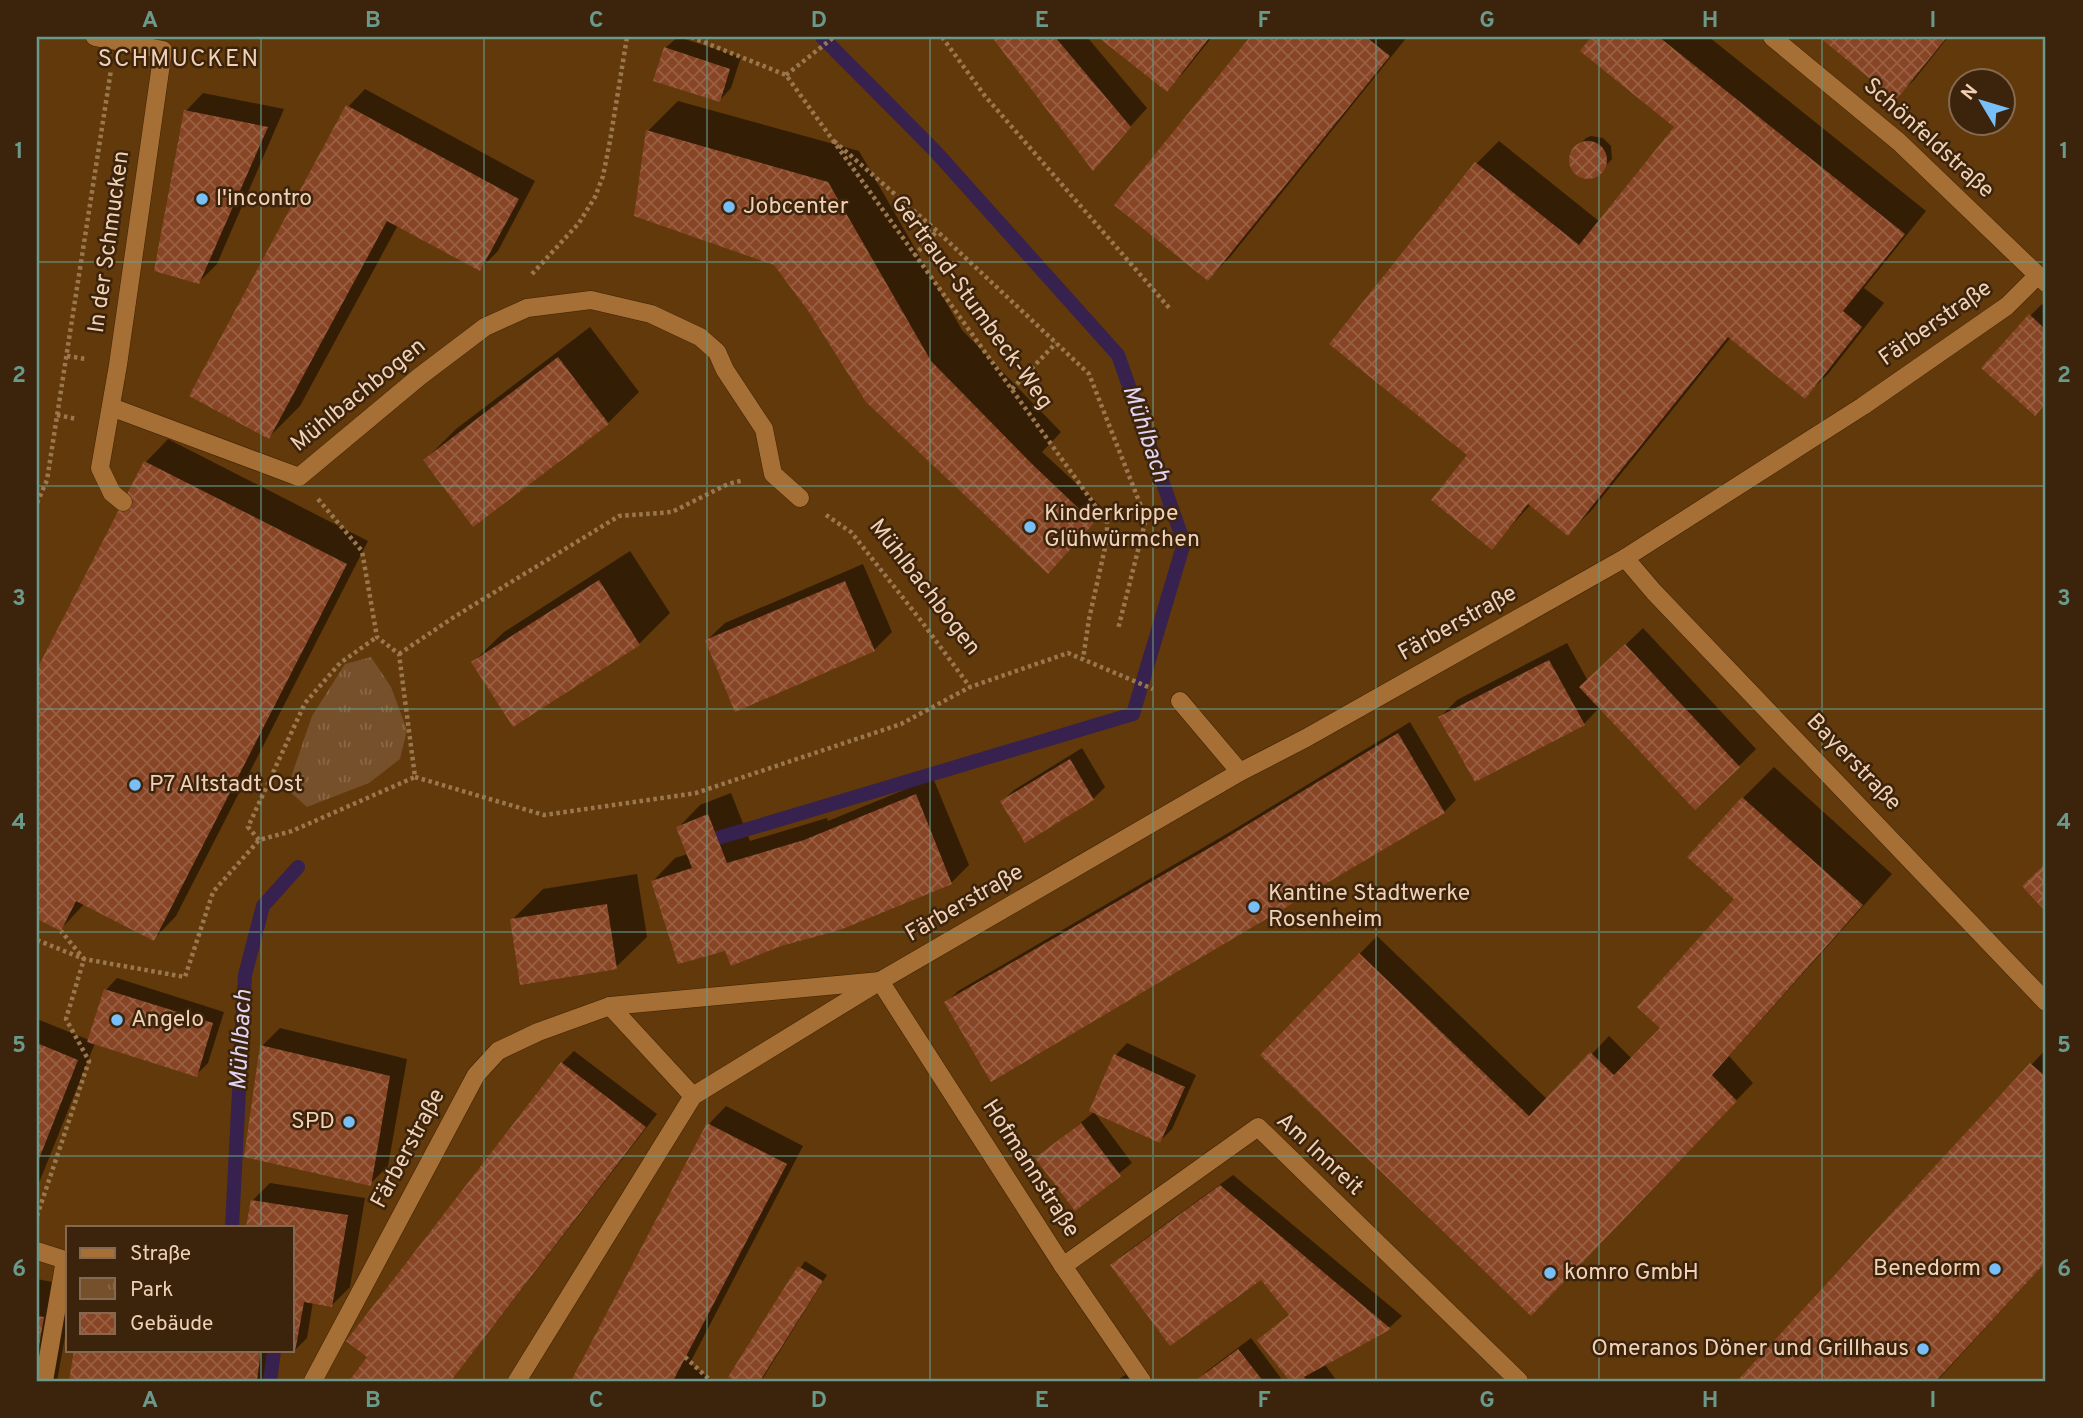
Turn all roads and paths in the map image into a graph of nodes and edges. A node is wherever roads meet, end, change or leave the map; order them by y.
1 (95, 37) edge
2 (627, 37) edge
3 (691, 37) edge
4 (834, 37) edge
5 (942, 37) edge
6 (1772, 37) edge
7 (115, 40) junction
8 (786, 75) junction
9 (828, 136) junction
10 (937, 231) junction
11 (914, 256) junction
12 (2042, 279) edge
13 (527, 280) dead end
14 (1171, 310) dead end
15 (1056, 343) junction
16 (1012, 389) junction
17 (111, 407) junction
18 (773, 474) junction
19 (299, 477) junction
20 (800, 498) joint
21 (122, 502) dead end
22 (37, 503) edge
23 (1625, 558) junction
24 (1118, 629) dead end
25 (377, 637) junction
26 (399, 654) junction
27 (1083, 659) junction
28 (970, 687) junction
29 (1180, 701) joint
30 (1240, 772) junction
31 (415, 777) junction
32 (259, 840) junction
33 (61, 931) dead end
34 (37, 940) edge
35 (84, 959) junction
36 (880, 981) junction
37 (2046, 1002) edge
38 (610, 1006) junction
39 (693, 1096) junction
40 (37, 1216) edge
41 (37, 1251) edge
42 (1063, 1266) junction
43 (685, 1357) dead end
44 (44, 1381) edge
45 (313, 1381) edge
46 (517, 1381) edge
47 (711, 1381) edge
48 (1142, 1381) edge
49 (1519, 1381) edge

1 - 7 street, In der Schmucken
2 - 13 path
3 - 8 path
4 - 8 path
5 - 14 path
6 - 12 street, Schönfeldstraße
7 - 17 street, In der Schmucken
7 - 22 path
8 - 9 path, Gertraud-Stumbeck-Weg
9 - 10 path
9 - 11 path, Gertraud-Stumbeck-Weg
10 - 11 path
10 - 15 path
11 - 16 path, Gertraud-Stumbeck-Weg
12 - 23 street, Färberstraße
15 - 16 path
15 - 24 path
16 - 27 path, Gertraud-Stumbeck-Weg
17 - 19 street, Mühlbachbogen
17 - 21 street, In der Schmucken
18 - 19 street, Mühlbachbogen
18 - 20 street
18 - 26 path
19 - 25 path
20 - 28 path, Mühlbachbogen
23 - 30 street, Färberstraße
23 - 37 street, Bayerstraße
25 - 26 path
25 - 32 path
26 - 31 path
27 - 28 path, Mühlbachbogen
27 - 29 path, Mühlbachbogen
28 - 31 path
29 - 30 street
30 - 36 street, Färberstraße
31 - 32 path
32 - 35 path
33 - 35 path
34 - 35 path
35 - 40 path
36 - 38 street, Färberstraße
36 - 39 street, Färberstraße
36 - 42 street, Hofmannstraße
38 - 39 street
38 - 45 street, Färberstraße
39 - 46 street, Färberstraße
41 - 44 street
42 - 48 street, Hofmannstraße
42 - 49 street, Am Innreit
43 - 47 path

